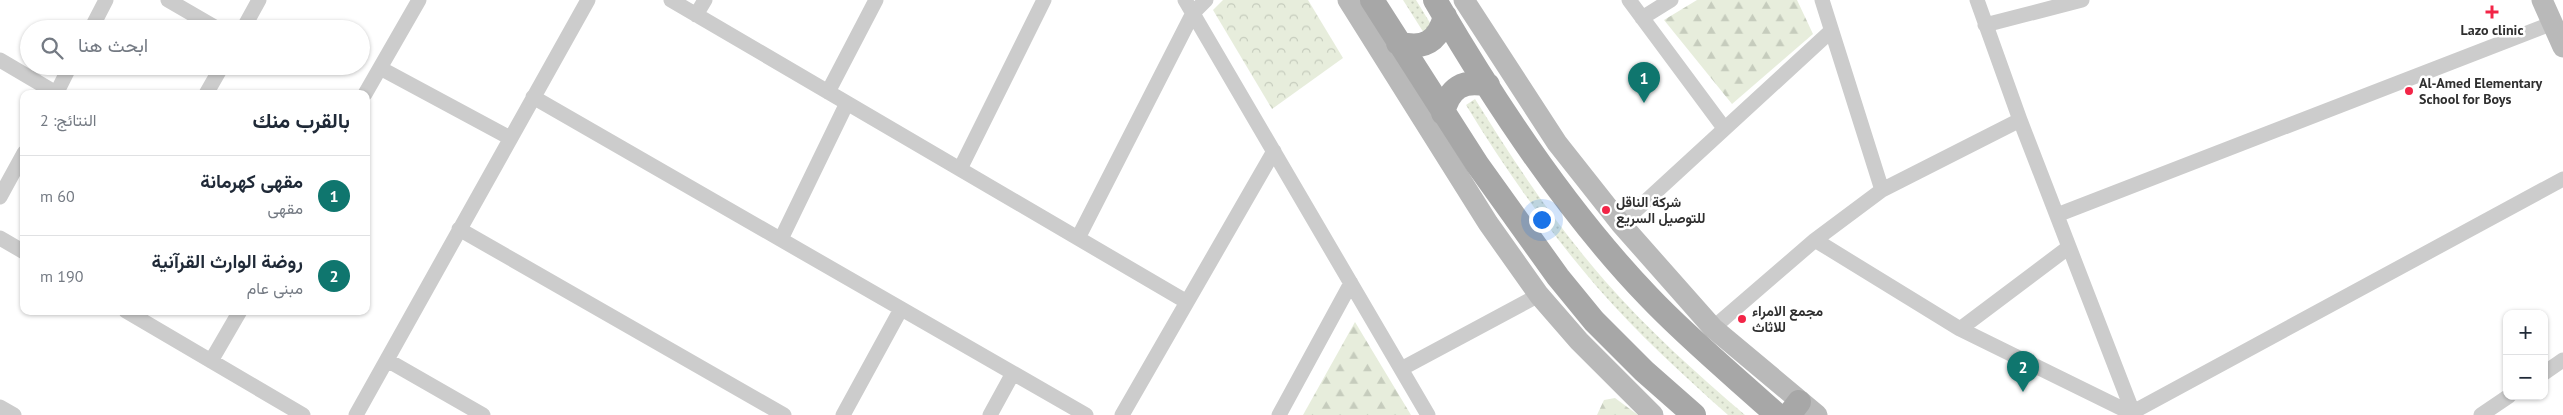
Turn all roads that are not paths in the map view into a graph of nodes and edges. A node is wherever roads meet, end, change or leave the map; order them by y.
1 (106, 0) edge
2 (168, 0) edge
3 (259, 0) edge
4 (419, 0) edge
5 (588, 0) edge
6 (671, 0) edge
7 (705, 0) edge
8 (876, 0) edge
9 (1044, 0) edge
10 (1206, 0) edge
11 (1348, 0) edge
12 (1372, 0) edge
13 (1464, 0) edge
14 (1630, 0) edge
15 (1671, 0) edge
16 (1822, 0) edge
17 (1977, 0) edge
18 (2082, 0) edge
19 (2542, 0) edge
20 (1189, 7) edge
21 (1440, 8) edge
22 (696, 15) junction
23 (1642, 18) junction
24 (96, 20) edge
25 (202, 20) edge
26 (248, 20) edge
27 (2553, 23) junction
28 (1985, 25) junction
29 (1832, 31) junction
30 (1398, 43) junction
31 (2563, 47) edge
32 (0, 60) edge
33 (380, 68) junction
34 (20, 72) edge
35 (25, 75) edge
36 (66, 75) edge
37 (217, 75) edge
38 (1488, 85) junction
39 (49, 90) edge
40 (58, 90) edge
41 (208, 90) edge
42 (367, 90) edge
43 (828, 92) junction
44 (533, 97) junction
45 (847, 103) junction
46 (1443, 113) junction
47 (2020, 120) junction
48 (1724, 128) junction
49 (510, 138) junction
50 (1274, 151) junction
51 (20, 160) edge
52 (960, 169) junction
53 (2563, 179) edge
54 (1882, 190) junction
55 (0, 197) edge
56 (2057, 215) junction
57 (1621, 224) junction
58 (460, 229) junction
59 (0, 238) edge
60 (1078, 238) junction
61 (780, 239) junction
62 (1816, 240) junction
63 (2069, 247) junction
64 (20, 250) edge
65 (1351, 283) junction
66 (1539, 295) junction
67 (1187, 302) junction
68 (901, 309) junction
69 (133, 315) edge
70 (238, 315) edge
71 (1713, 328) junction
72 (1960, 329) junction
73 (386, 360) junction
74 (2563, 360) edge
75 (211, 361) junction
76 (1401, 369) junction
77 (2548, 370) edge
78 (1013, 373) junction
79 (2503, 400) edge
80 (0, 407) edge
81 (1802, 411) edge
82 (2132, 414) edge
83 (14, 415) edge
84 (304, 415) edge
85 (356, 415) edge
86 (483, 415) edge
87 (784, 415) edge
88 (843, 415) edge
89 (990, 415) edge
90 (1086, 415) edge
91 (1122, 415) edge
92 (1279, 415) edge
93 (1428, 415) edge
94 (1653, 415) edge
95 (1694, 415) edge
96 (1777, 415) edge
97 (2481, 415) edge

1 - 24 street
2 - 25 street
3 - 26 street
4 - 33 street
5 - 44 street
6 - 22 street
7 - 22 street
8 - 43 street
9 - 52 street
10 - 20 street
11 - 66 street
12 - 30 main road
13 - 57 street
14 - 23 street
15 - 23 street
16 - 29 street
17 - 28 street
18 - 28 street
19 - 27 street
20 - 50 street
20 - 60 street
21 - 30 main road
21 - 38 main road
22 - 43 street
23 - 48 street
27 - 31 street
27 - 56 street
28 - 47 street
29 - 48 street
29 - 54 street
30 - 46 main road
32 - 34 street
33 - 42 street
33 - 49 street
35 - 39 street
36 - 40 street
37 - 41 street
38 - 46 main road
38 - 96 main road
43 - 45 street
44 - 49 street
44 - 61 street
45 - 52 street
45 - 61 street
46 - 95 main road
47 - 54 street
47 - 56 street
48 - 57 street
49 - 58 street
50 - 65 street
50 - 67 street
51 - 55 street
52 - 60 street
53 - 82 street
54 - 62 street
56 - 63 street
57 - 71 street
58 - 73 street
58 - 87 street
59 - 64 street
60 - 67 street
61 - 68 street
62 - 71 street
62 - 72 street
63 - 72 street
63 - 82 street
65 - 76 street
65 - 92 street
66 - 76 street
66 - 94 street
67 - 91 street
68 - 78 street
68 - 88 street
69 - 75 street
70 - 75 street
71 - 81 street
72 - 82 street
73 - 85 street
73 - 86 street
74 - 77 street
75 - 84 street
76 - 93 street
78 - 89 street
78 - 90 street
79 - 97 street
80 - 83 street

